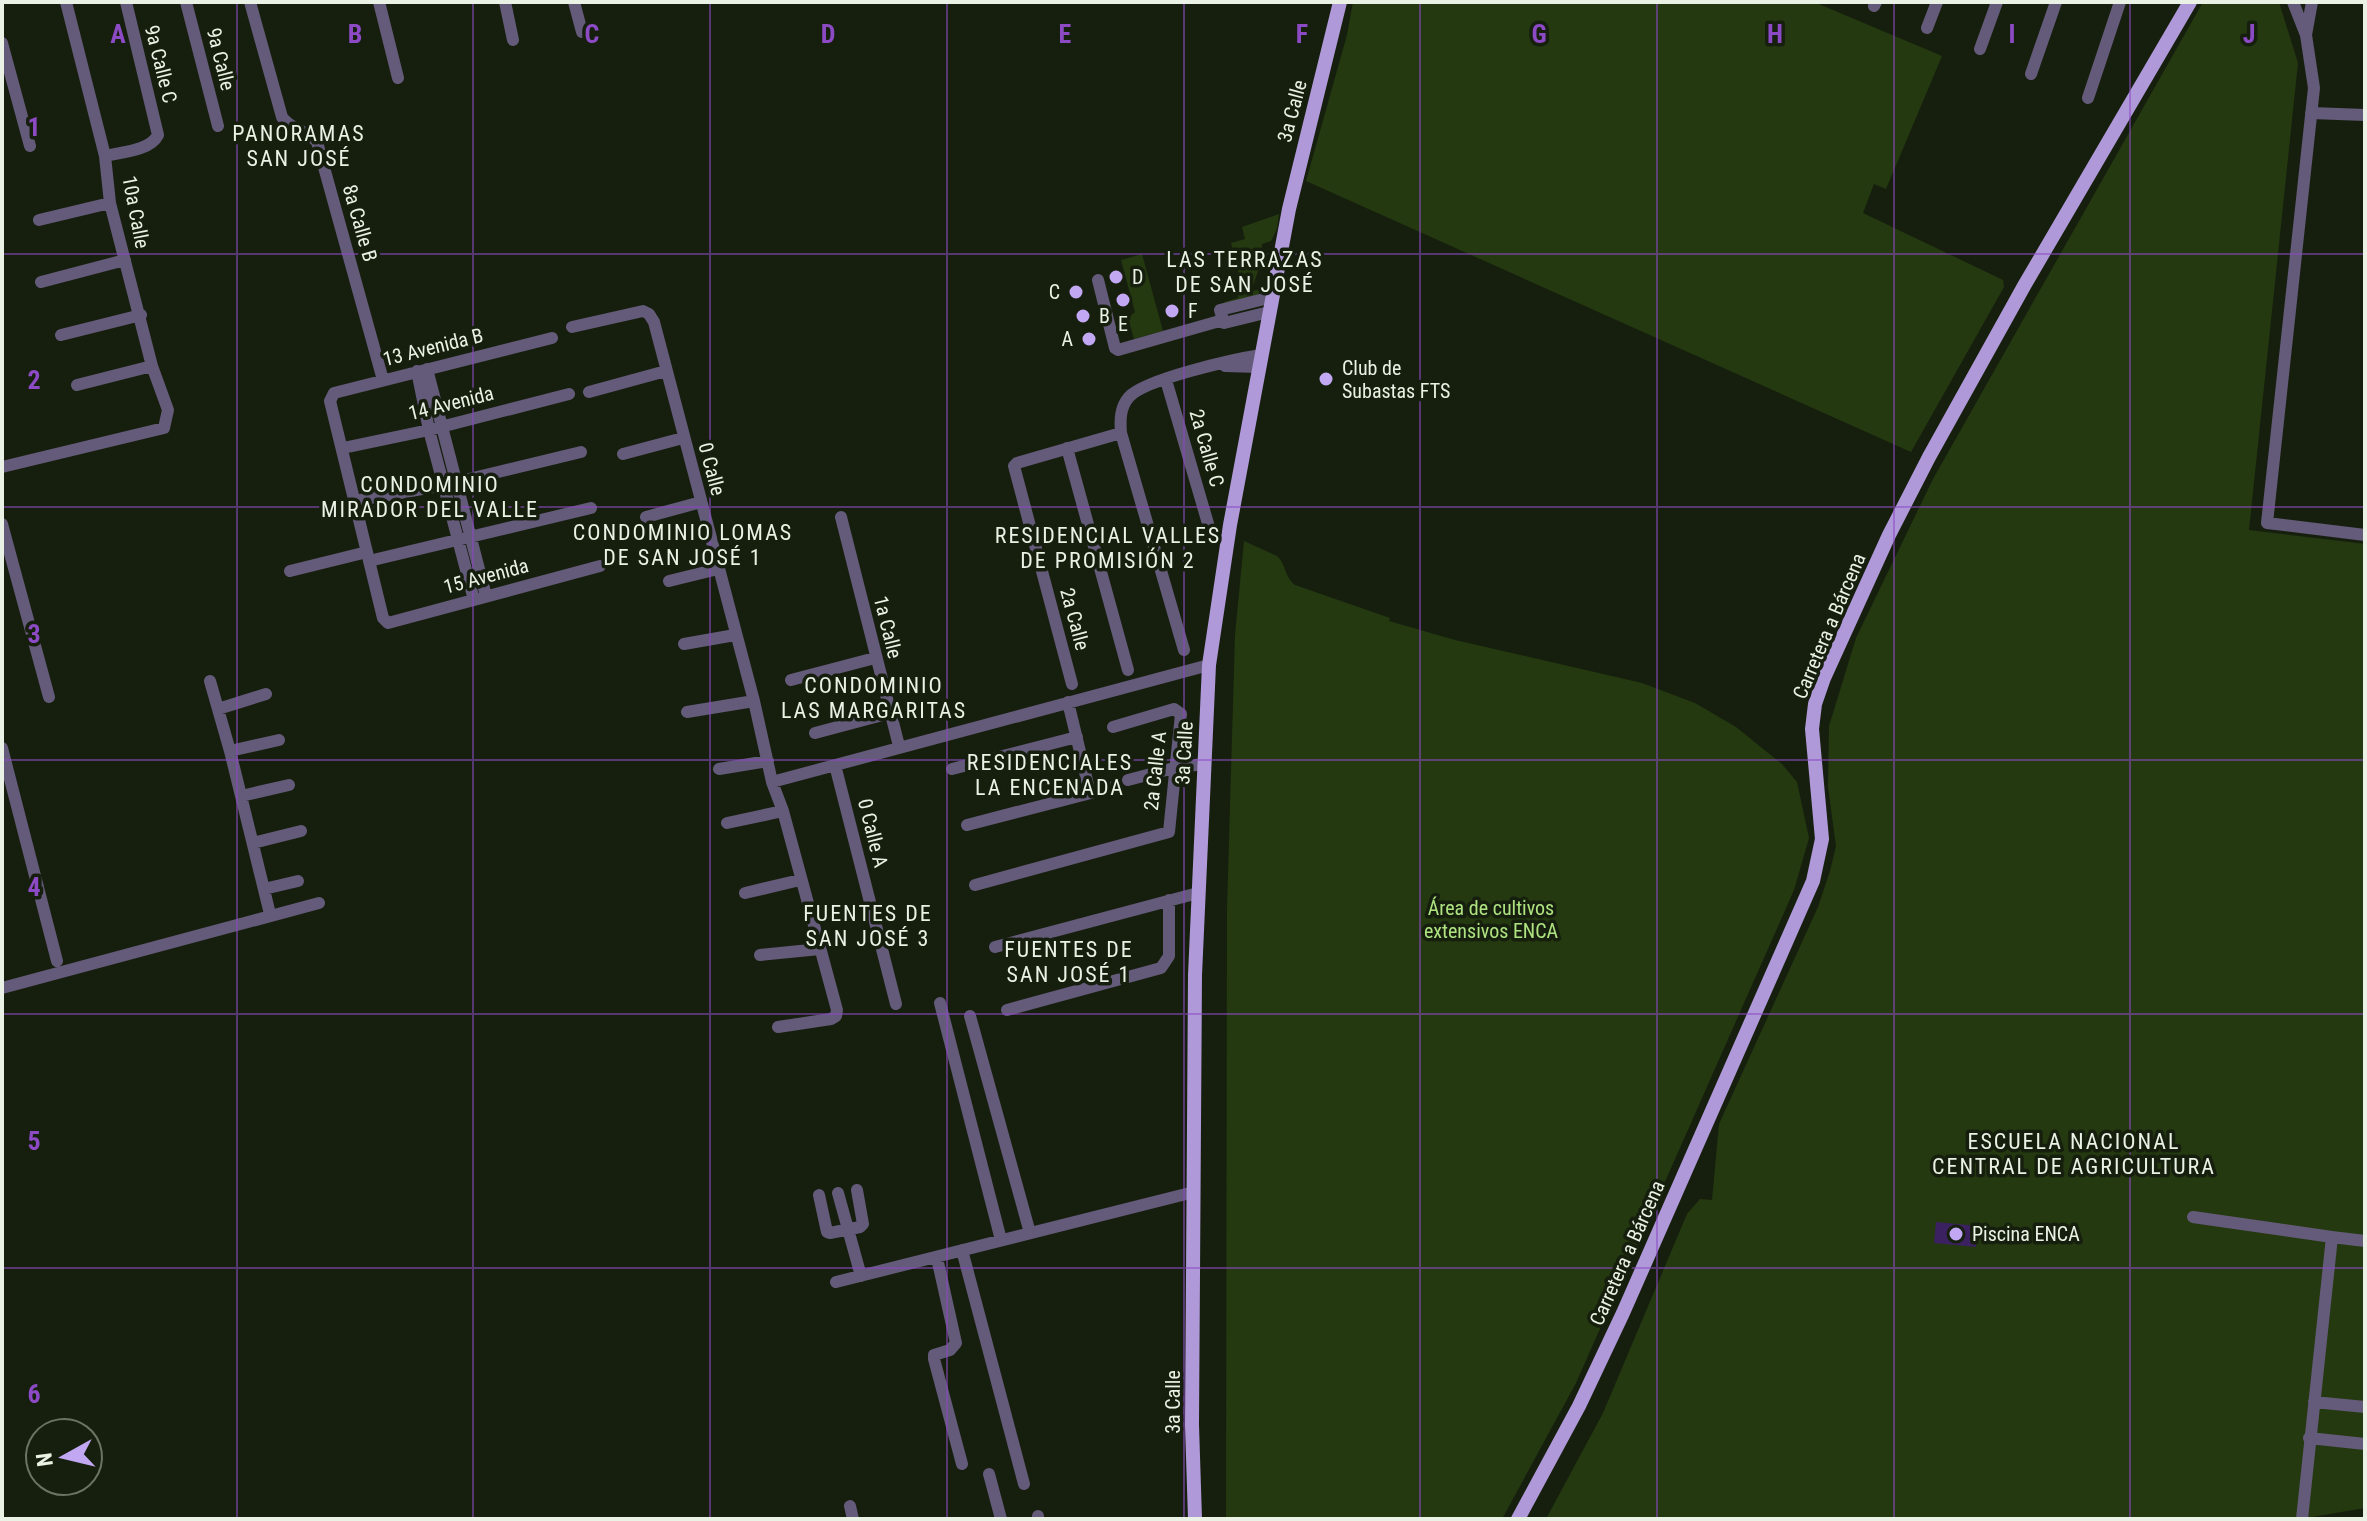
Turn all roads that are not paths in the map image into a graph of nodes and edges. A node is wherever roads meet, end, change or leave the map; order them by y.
1 (66, 2) edge
2 (126, 2) edge
3 (186, 2) edge
4 (250, 2) edge
5 (379, 2) edge
6 (505, 2) edge
7 (574, 2) edge
8 (1340, 2) edge
9 (1937, 2) edge
10 (1997, 2) edge
11 (2056, 2) edge
12 (2120, 2) edge
13 (2190, 2) edge
14 (2293, 2) edge
15 (2312, 2) edge
16 (1927, 28) dead end
17 (582, 32) dead end
18 (2306, 35) junction
19 (513, 40) dead end
20 (2, 43) edge
21 (1980, 49) dead end
22 (2031, 74) dead end
23 (398, 78) dead end
24 (2088, 98) dead end
25 (2311, 113) junction
26 (2365, 115) edge
27 (218, 126) dead end
28 (30, 146) dead end
29 (105, 156) junction
30 (110, 203) junction
31 (39, 220) dead end
32 (125, 260) junction
33 (1098, 280) dead end
34 (41, 282) dead end
35 (1271, 304) junction
36 (141, 315) junction
37 (572, 327) dead end
38 (61, 335) dead end
39 (552, 338) dead end
40 (1260, 361) junction
41 (152, 366) junction
42 (422, 370) junction
43 (666, 371) junction
44 (383, 380) junction
45 (1166, 380) junction
46 (77, 385) dead end
47 (589, 392) dead end
48 (569, 394) dead end
49 (435, 428) junction
50 (1121, 433) junction
51 (683, 438) junction
52 (343, 448) junction
53 (1067, 448) junction
54 (581, 452) dead end
55 (623, 454) dead end
56 (2, 467) edge
57 (450, 483) junction
58 (355, 501) junction
59 (701, 502) junction
60 (591, 508) dead end
61 (646, 517) dead end
62 (841, 517) dead end
63 (2, 524) edge
64 (1209, 527) dead end
65 (2365, 535) edge
66 (464, 539) junction
67 (368, 556) junction
68 (600, 566) dead end
69 (718, 569) junction
70 (290, 571) dead end
71 (669, 581) dead end
72 (480, 598) junction
73 (735, 635) junction
74 (684, 644) dead end
75 (1184, 650) dead end
76 (875, 658) junction
77 (1209, 665) junction
78 (1128, 670) dead end
79 (791, 680) dead end
80 (210, 681) dead end
81 (1072, 684) dead end
82 (266, 694) dead end
83 (49, 697) dead end
84 (754, 701) junction
85 (1068, 702) junction
86 (218, 709) junction
87 (687, 712) dead end
88 (890, 713) junction
89 (1113, 727) dead end
90 (815, 733) dead end
91 (1077, 737) junction
92 (279, 740) dead end
93 (899, 746) junction
94 (2, 748) edge
95 (230, 751) junction
96 (768, 761) junction
97 (1203, 764) junction
98 (835, 765) junction
99 (1174, 768) junction
100 (719, 769) dead end
101 (952, 769) dead end
102 (1128, 780) dead end
103 (772, 782) junction
104 (289, 785) dead end
105 (1114, 787) dead end
106 (1090, 793) junction
107 (241, 796) junction
108 (783, 811) junction
109 (727, 823) dead end
110 (967, 825) dead end
111 (301, 831) dead end
112 (253, 843) junction
113 (800, 880) junction
114 (298, 881) dead end
115 (975, 885) dead end
116 (264, 889) junction
117 (745, 893) dead end
118 (1198, 893) junction
119 (1169, 900) junction
120 (319, 903) dead end
121 (270, 914) junction
122 (995, 947) dead end
123 (820, 949) junction
124 (760, 955) dead end
125 (57, 961) dead end
126 (2, 988) edge
127 (940, 1003) dead end
128 (896, 1004) dead end
129 (1007, 1010) dead end
130 (970, 1016) dead end
131 (778, 1027) dead end
132 (857, 1190) dead end
133 (1194, 1192) junction
134 (838, 1193) dead end
135 (819, 1195) dead end
136 (2193, 1217) dead end
137 (848, 1229) junction
138 (1030, 1233) junction
139 (2332, 1237) junction
140 (1001, 1240) junction
141 (2365, 1241) edge
142 (962, 1250) junction
143 (937, 1258) junction
144 (861, 1276) junction
145 (836, 1282) dead end
146 (2314, 1402) junction
147 (2365, 1407) edge
148 (2309, 1438) junction
149 (2365, 1444) edge
150 (962, 1464) dead end
151 (989, 1474) dead end
152 (1024, 1484) dead end
153 (1001, 1519) edge
154 (1195, 1519) edge
155 (1518, 1519) edge
156 (2302, 1519) edge

1 - 29 street, 10a Calle
2 - 29 street, 9a Calle C
3 - 27 street, 9a Calle
4 - 44 street, 8a Calle B
5 - 23 street
6 - 19 street
7 - 17 street
8 - 35 main road, 3a Calle
9 - 16 street
10 - 21 street
11 - 22 street
12 - 24 street
13 - 155 main road, Carretera a Bárcena
14 - 18 street
15 - 18 street
18 - 25 street
20 - 28 street
25 - 26 street
25 - 65 street
29 - 30 street, 10a Calle
30 - 31 street
30 - 32 street, 10a Calle
32 - 34 street
32 - 36 street, 10a Calle
33 - 35 street
35 - 40 main road, 3a Calle
36 - 38 street
36 - 41 street, 10a Calle
37 - 43 street, 0 Calle
39 - 42 street, 13 Avenida B
40 - 45 street
40 - 77 main road, 3a Calle
41 - 46 street
41 - 56 street, 10a Calle
42 - 44 street, 13 Avenida B
42 - 49 street
43 - 47 street
43 - 51 street, 0 Calle
44 - 52 street, 13 Avenida B
45 - 50 street
45 - 64 street, 2a Calle C
48 - 49 street, 14 Avenida
49 - 52 street, 14 Avenida
49 - 57 street
50 - 53 street
50 - 75 street
51 - 55 street
51 - 59 street, 0 Calle
52 - 58 street
53 - 78 street
53 - 81 street, 2a Calle
54 - 57 street
57 - 58 street
57 - 66 street
58 - 67 street
59 - 61 street
59 - 69 street, 0 Calle
60 - 66 street
62 - 76 street, 1a Calle
63 - 83 street
66 - 67 street
66 - 72 street
67 - 70 street
67 - 72 street, 15 Avenida
68 - 72 street, 15 Avenida
69 - 71 street
69 - 73 street, 0 Calle
73 - 74 street
73 - 84 street, 0 Calle
76 - 79 street
76 - 88 street, 1a Calle
77 - 85 street
77 - 97 main road, 3a Calle
80 - 86 street
82 - 86 street
84 - 87 street
84 - 96 street, 0 Calle
85 - 91 street
85 - 93 street
86 - 95 street
88 - 90 street
88 - 93 street, 1a Calle
89 - 99 street, 2a Calle A
91 - 101 street
91 - 106 street
92 - 95 street
93 - 98 street
94 - 125 street
95 - 107 street
96 - 100 street
96 - 103 street, 0 Calle
97 - 99 street
97 - 118 main road, 3a Calle
98 - 103 street
98 - 128 street, 0 Calle A
99 - 102 street
99 - 115 street, 2a Calle A
103 - 108 street, 0 Calle
104 - 107 street
105 - 106 street
106 - 110 street
107 - 112 street
108 - 109 street
108 - 113 street, 0 Calle
111 - 112 street
112 - 116 street
113 - 117 street
113 - 123 street, 0 Calle
114 - 116 street
116 - 121 street
118 - 119 street
118 - 133 main road, 3a Calle
119 - 122 street
119 - 129 street
120 - 121 street
121 - 126 street
123 - 124 street
123 - 131 street, 0 Calle
127 - 140 street
130 - 138 street
132 - 137 street
133 - 138 street
133 - 154 main road, 3a Calle
134 - 137 street
135 - 137 street
136 - 139 street
137 - 144 street
138 - 140 street
139 - 141 street
139 - 146 street
140 - 142 street
142 - 143 street
142 - 152 street
143 - 144 street
143 - 150 street
144 - 145 street
146 - 147 street
146 - 148 street
148 - 149 street
148 - 156 street
151 - 153 street

